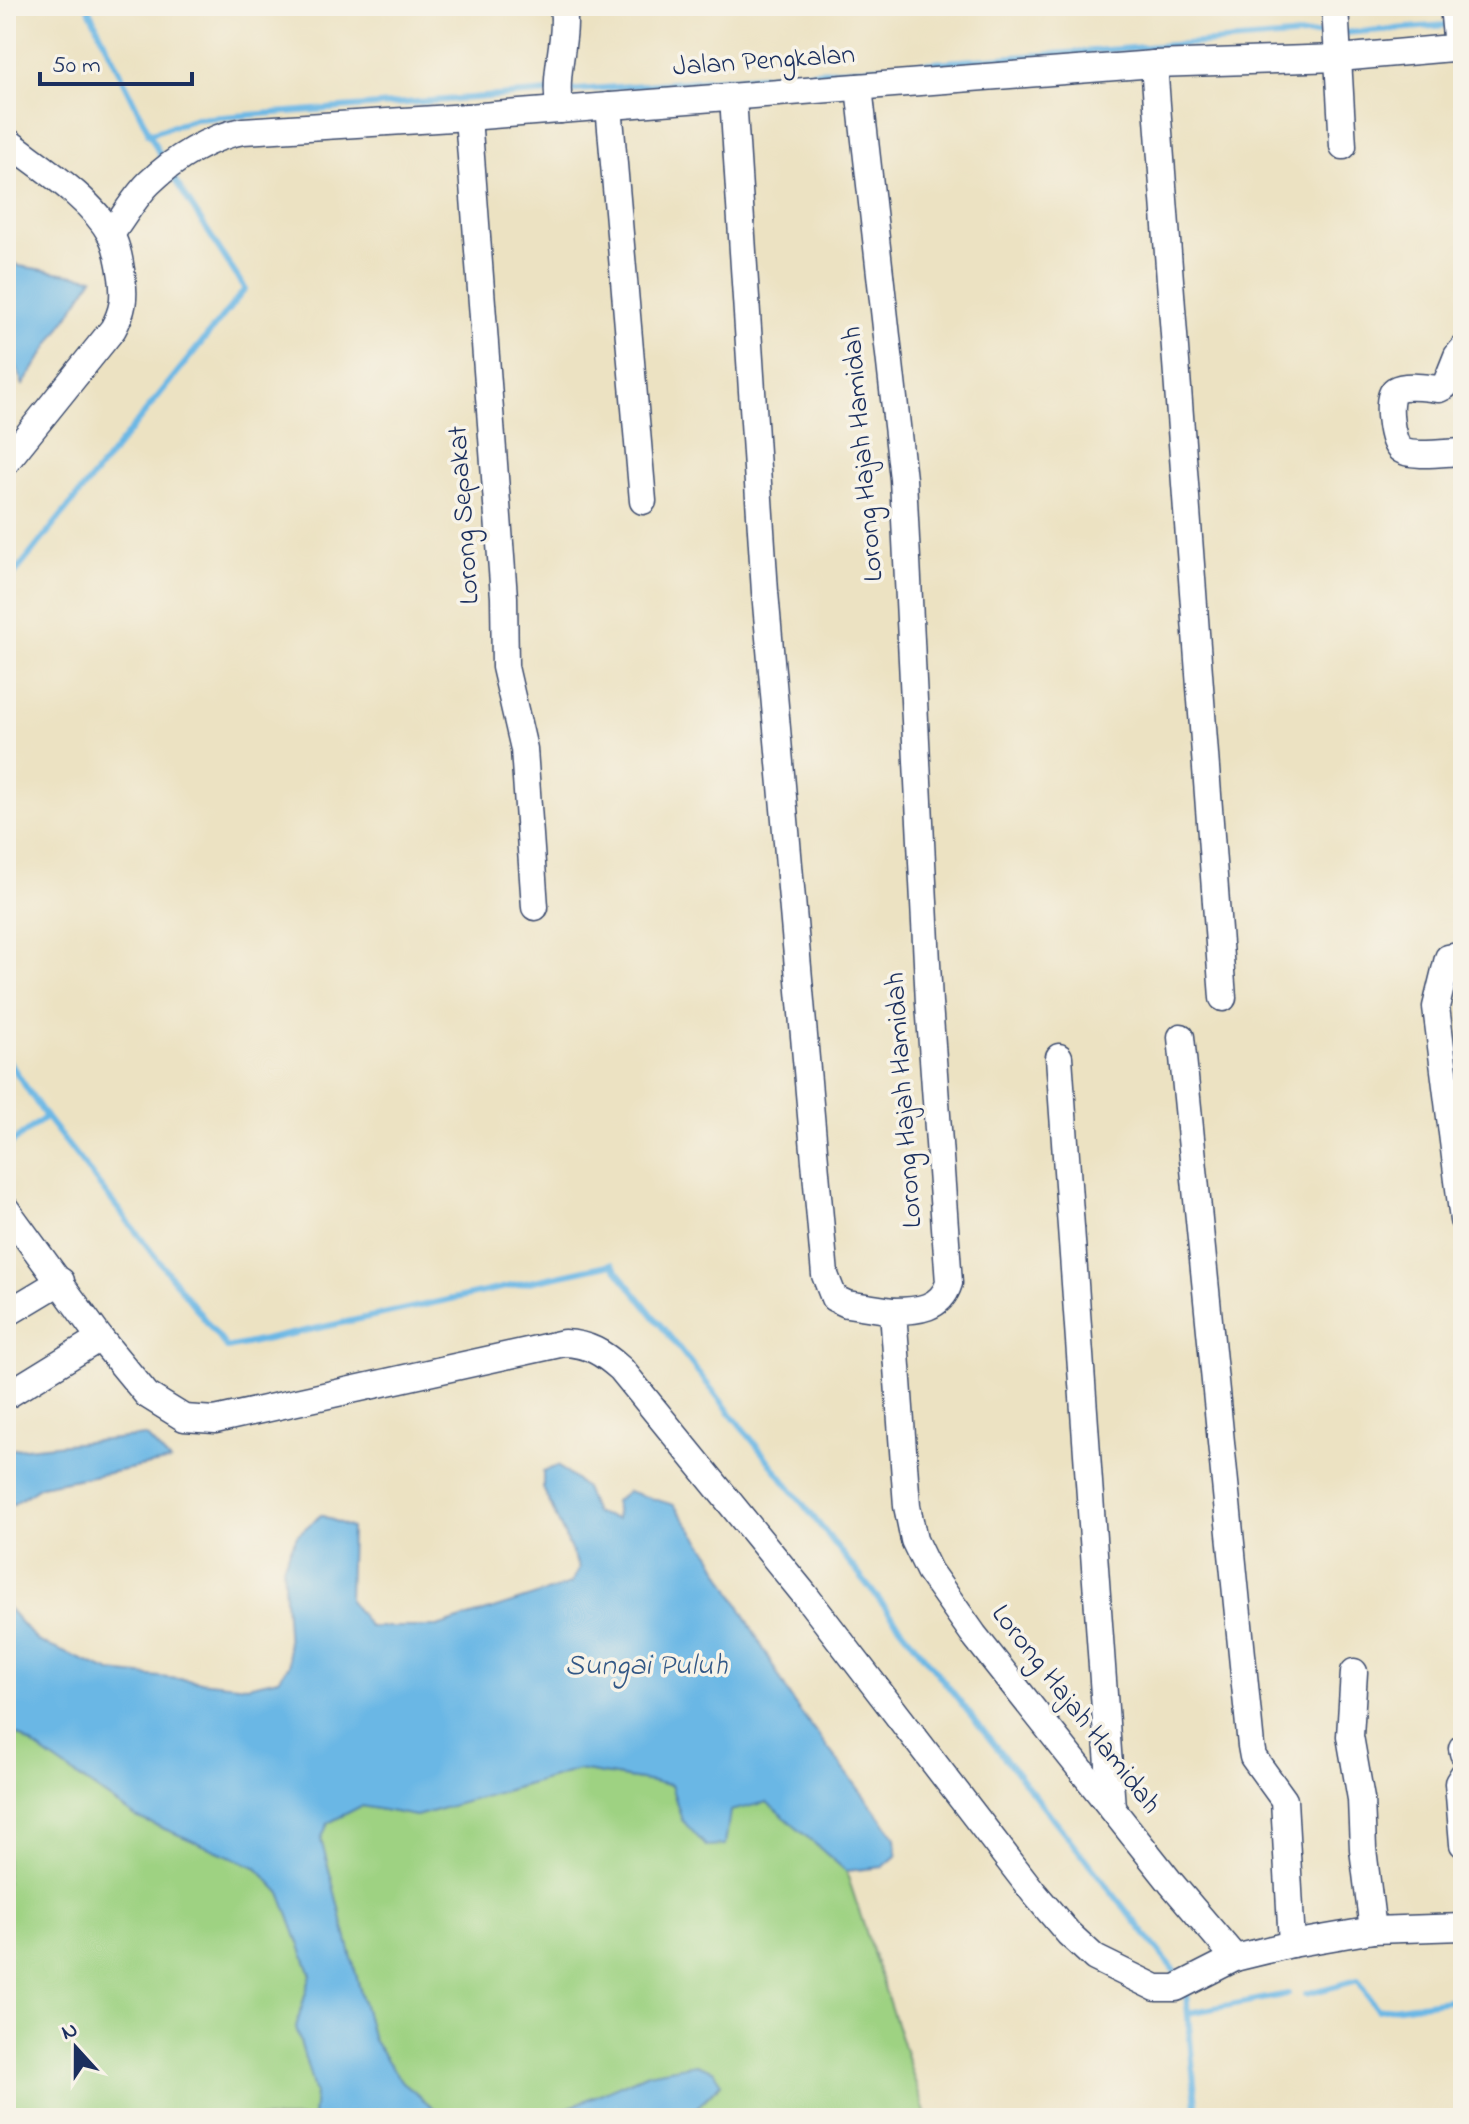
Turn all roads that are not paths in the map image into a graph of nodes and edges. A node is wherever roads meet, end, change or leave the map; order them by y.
1 (563, 6) edge
2 (1336, 13) edge
3 (1456, 29) edge
4 (1339, 53) junction
5 (1154, 64) junction
6 (859, 87) junction
7 (733, 97) junction
8 (559, 106) junction
9 (609, 106) junction
10 (468, 117) junction
11 (6, 140) edge
12 (1343, 146) dead end
13 (111, 234) junction
14 (1463, 349) edge
15 (1463, 452) edge
16 (6, 462) edge
17 (643, 501) dead end
18 (535, 907) dead end
19 (1463, 955) edge
20 (1223, 998) dead end
21 (1181, 1037) dead end
22 (1059, 1057) dead end
23 (6, 1209) edge
24 (1462, 1220) edge
25 (1463, 1233) edge
26 (61, 1281) junction
27 (893, 1311) junction
28 (6, 1314) edge
29 (100, 1338) junction
30 (6, 1396) edge
31 (1354, 1672) dead end
32 (1463, 1775) edge
33 (1112, 1808) junction
34 (1463, 1844) edge
35 (1463, 1927) edge
36 (1373, 1930) junction
37 (1292, 1944) junction
38 (1235, 1958) junction

1 - 8 street
2 - 4 street
3 - 4 street, Jalan Pengkalan
4 - 5 street, Jalan Pengkalan
4 - 12 street
5 - 6 street, Jalan Pengkalan
5 - 20 street
6 - 7 street, Jalan Pengkalan
6 - 27 street, Lorong Hajah Hamidah
7 - 9 street, Jalan Pengkalan
7 - 27 street
8 - 9 street, Jalan Pengkalan
8 - 10 street, Jalan Pengkalan
9 - 17 street
10 - 13 street, Jalan Pengkalan
10 - 18 street, Lorong Sepakat
11 - 13 street
13 - 16 street
14 - 15 street
19 - 24 street
21 - 37 street
22 - 33 street
23 - 26 street
24 - 25 street
26 - 28 street
26 - 29 street
27 - 33 street, Lorong Hajah Hamidah
29 - 30 street
29 - 38 street
31 - 36 street
32 - 34 street
33 - 38 street, Lorong Hajah Hamidah
35 - 36 street
36 - 37 street
37 - 38 street

